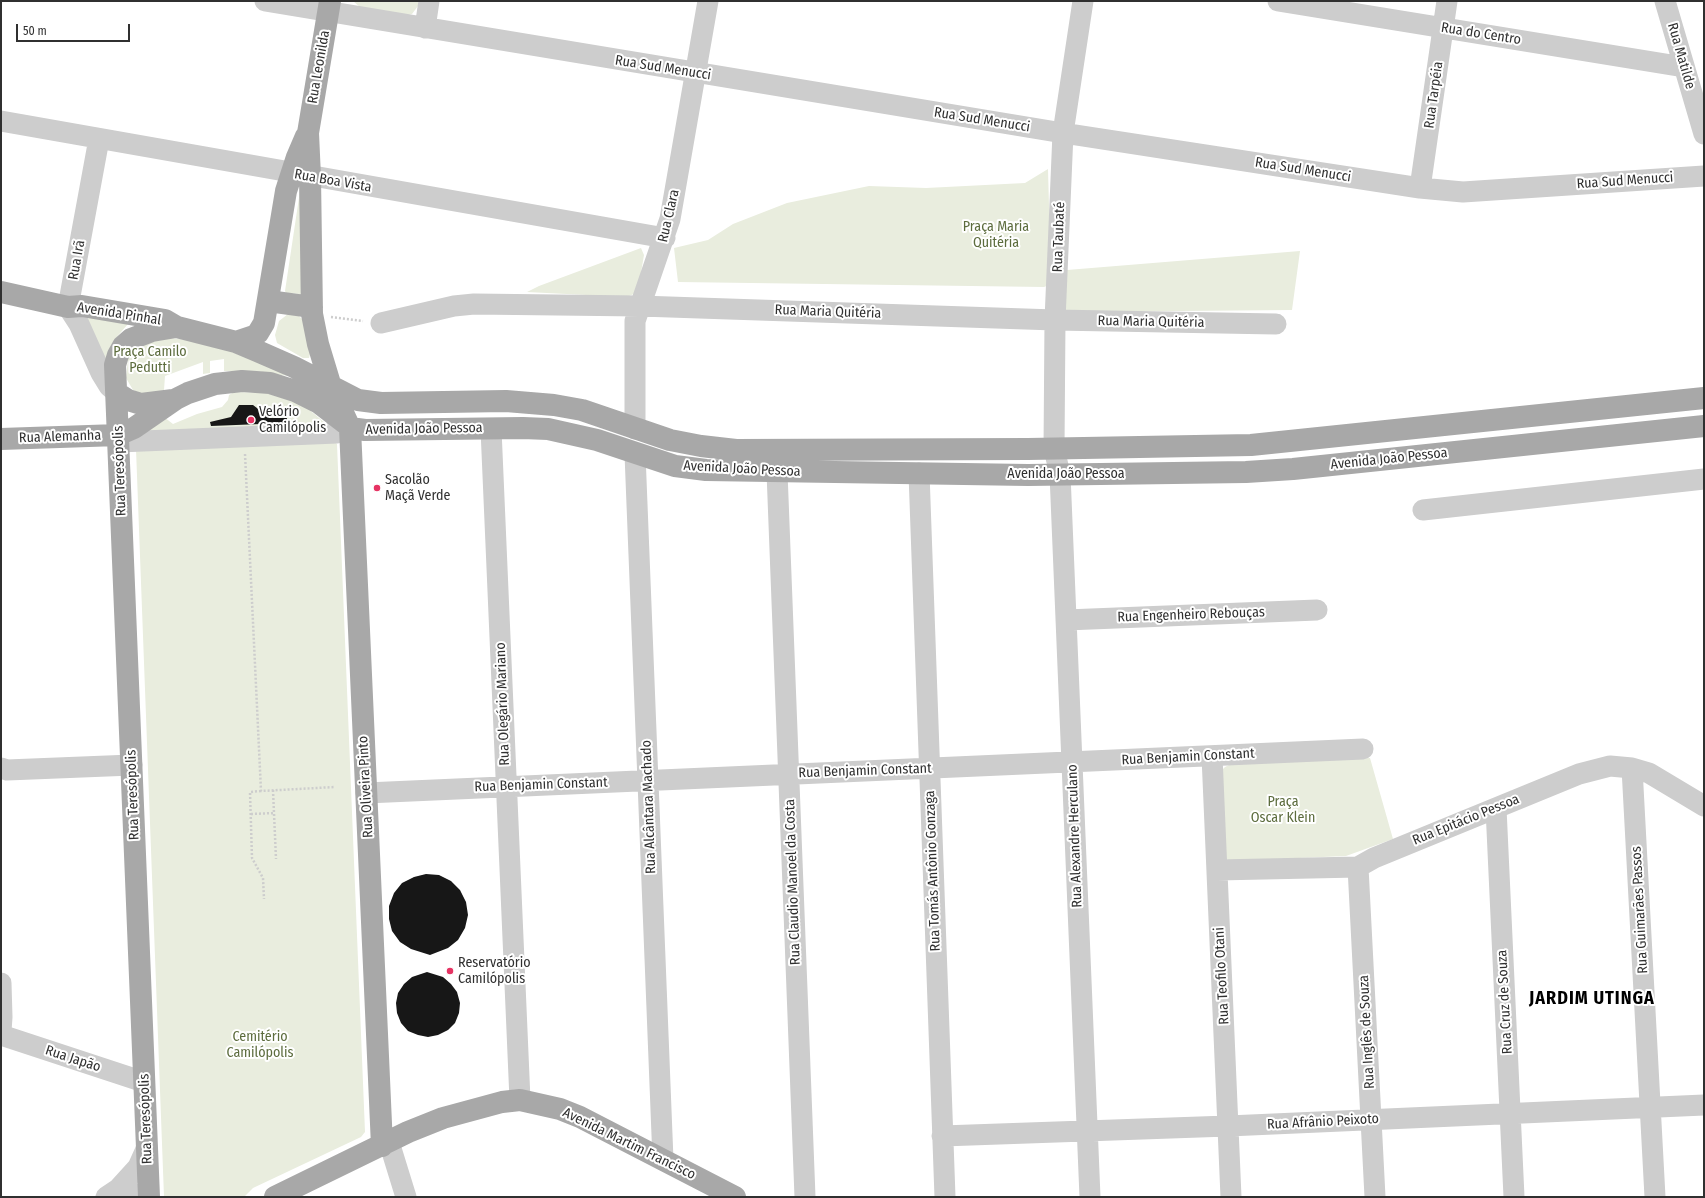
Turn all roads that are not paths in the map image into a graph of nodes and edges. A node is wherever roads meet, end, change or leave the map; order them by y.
1 (265, 1) edge
2 (429, 1) edge
3 (708, 1) edge
4 (1083, 1) edge
5 (1278, 1) edge
6 (1447, 1) edge
7 (1665, 1) edge
8 (329, 7) edge
9 (425, 28) junction
10 (1443, 28) junction
11 (1684, 67) junction
12 (695, 73) junction
13 (1, 122) edge
14 (1063, 133) junction
15 (1704, 134) edge
16 (99, 139) junction
17 (301, 175) junction
18 (1704, 176) edge
19 (1420, 188) junction
20 (665, 238) junction
21 (1, 292) edge
22 (268, 301) junction
23 (68, 306) junction
24 (640, 306) junction
25 (312, 311) junction
26 (1056, 320) junction
27 (381, 323) road end
28 (1276, 324) dead end
29 (177, 327) junction
30 (236, 342) junction
31 (331, 387) junction
32 (117, 393) junction
33 (1704, 398) edge
34 (176, 399) junction
35 (1704, 426) edge
36 (350, 428) junction
37 (492, 429) junction
38 (634, 429) junction
39 (1, 439) edge
40 (119, 439) junction
41 (1054, 449) junction
42 (635, 454) junction
43 (777, 472) junction
44 (918, 473) junction
45 (1060, 474) junction
46 (1704, 479) edge
47 (1423, 510) dead end
48 (1317, 610) dead end
49 (1066, 620) junction
50 (1363, 749) dead end
51 (1212, 756) junction
52 (1072, 762) junction
53 (132, 765) junction
54 (1, 768) edge
55 (929, 768) junction
56 (1632, 768) junction
57 (789, 774) junction
58 (648, 781) junction
59 (507, 787) junction
60 (366, 793) junction
61 (1704, 806) edge
62 (1496, 808) junction
63 (1358, 867) junction
64 (1217, 870) junction
65 (1, 983) edge
66 (1, 1031) edge
67 (1, 1035) edge
68 (144, 1082) junction
69 (520, 1100) junction
70 (1704, 1105) edge
71 (1651, 1107) junction
72 (1510, 1114) junction
73 (1372, 1120) junction
74 (1228, 1126) junction
75 (1087, 1131) junction
76 (942, 1136) junction
77 (385, 1144) junction
78 (147, 1147) junction
79 (664, 1160) junction
80 (112, 1193) edge
81 (137, 1197) edge
82 (149, 1197) edge
83 (275, 1197) edge
84 (406, 1197) edge
85 (735, 1197) edge
86 (805, 1197) edge
87 (945, 1197) edge
88 (1090, 1197) edge
89 (1231, 1197) edge
90 (1375, 1197) edge
91 (1514, 1197) edge
92 (1655, 1197) edge

1 - 8 street, Rua Sud Menucci
2 - 9 street
3 - 12 street, Rua Clara
4 - 14 street, Rua Taubaté
5 - 10 street, Rua do Centro
6 - 10 street, Rua Tarpéia
7 - 11 street, Rua Matilde
8 - 9 street, Rua Sud Menucci
8 - 17 main road, Rua Leonilda
9 - 12 street, Rua Sud Menucci
10 - 11 street, Rua do Centro
10 - 19 street, Rua Tarpéia
11 - 15 street, Rua Matilde
12 - 14 street, Rua Sud Menucci
12 - 20 street, Rua Clara
13 - 16 street, Rua Boa Vista
14 - 19 street, Rua Sud Menucci
14 - 26 street, Rua Taubaté
16 - 17 street, Rua Boa Vista
16 - 23 street, Rua Irã
17 - 20 street, Rua Boa Vista
17 - 22 main road
17 - 25 main road
18 - 19 street, Rua Sud Menucci
20 - 24 street, Rua Clara
21 - 23 main road, Avenida Pinhal
22 - 25 main road
22 - 30 main road
23 - 29 main road, Avenida Pinhal
23 - 32 street
24 - 26 street, Rua Maria Quitéria
24 - 27 street, Rua Maria Quitéria
24 - 38 street, Rua Clara
25 - 31 main road
26 - 28 street, Rua Maria Quitéria
26 - 41 street, Rua Taubaté
29 - 30 main road, Avenida Pinhal
29 - 32 main road, Rua Teresópolis
30 - 31 main road
31 - 36 main road, Avenida João Pessoa
31 - 38 main road, Avenida João Pessoa
32 - 34 main road
32 - 40 main road, Rua Teresópolis
33 - 41 main road, Avenida João Pessoa
34 - 36 main road
34 - 40 main road
35 - 45 main road, Avenida João Pessoa
36 - 37 main road, Avenida João Pessoa
36 - 40 street
36 - 60 main road, Rua Oliveira Pinto
37 - 42 main road, Avenida João Pessoa
37 - 59 street, Rua Olegário Mariano
38 - 41 main road, Avenida João Pessoa
39 - 40 main road, Rua Alemanha
40 - 53 main road, Rua Teresópolis
41 - 45 street, Rua Taubaté
42 - 43 main road, Avenida João Pessoa
42 - 58 street, Rua Alcântara Machado
43 - 44 main road, Avenida João Pessoa
43 - 57 street, Rua Claudio Manoel da Costa
44 - 45 main road, Avenida João Pessoa
44 - 55 street, Rua Tomás Antônio Gonzaga
45 - 49 street, Rua Alexandre Herculano
46 - 47 street
48 - 49 street, Rua Engenheiro Rebouças
49 - 52 street, Rua Alexandre Herculano
50 - 51 street, Rua Benjamin Constant
51 - 52 street, Rua Benjamin Constant
51 - 64 street, Rua Teofilo Otani
52 - 55 street, Rua Benjamin Constant
52 - 75 street, Rua Alexandre Herculano
53 - 54 street
53 - 68 main road, Rua Teresópolis
55 - 57 street, Rua Benjamin Constant
55 - 76 street, Rua Tomás Antônio Gonzaga
56 - 61 street, Rua Epitácio Pessoa
56 - 62 street, Rua Epitácio Pessoa
56 - 71 street, Rua Guimarães Passos
57 - 58 street, Rua Benjamin Constant
57 - 86 street, Rua Claudio Manoel da Costa
58 - 59 street, Rua Benjamin Constant
58 - 79 street, Rua Alcântara Machado
59 - 60 street, Rua Benjamin Constant
59 - 69 street, Rua Olegário Mariano
60 - 77 main road, Rua Oliveira Pinto
62 - 63 street, Rua Epitácio Pessoa
62 - 72 street, Rua Cruz de Souza
63 - 64 street, Rua Epitácio Pessoa
63 - 73 street, Rua Inglês de Souza
64 - 74 street, Rua Teofilo Otani
65 - 66 street
67 - 68 street, Rua Japão
68 - 78 main road, Rua Teresópolis
69 - 77 main road, Avenida Martim Francisco
69 - 79 main road, Avenida Martim Francisco
70 - 71 street, Rua Afrânio Peixoto
71 - 72 street, Rua Afrânio Peixoto
71 - 92 street, Rua Guimarães Passos
72 - 73 street, Rua Afrânio Peixoto
72 - 91 street, Rua Cruz de Souza
73 - 74 street, Rua Afrânio Peixoto
73 - 90 street, Rua Inglês de Souza
74 - 75 street, Rua Afrânio Peixoto
74 - 89 street, Rua Teofilo Otani
75 - 76 street, Rua Afrânio Peixoto
75 - 88 street, Rua Alexandre Herculano
76 - 87 street, Rua Tomás Antônio Gonzaga
77 - 83 main road, Avenida Martim Francisco
77 - 84 street
78 - 80 street
78 - 82 main road, Rua Teresópolis
79 - 85 main road, Avenida Martim Francisco
80 - 81 street

